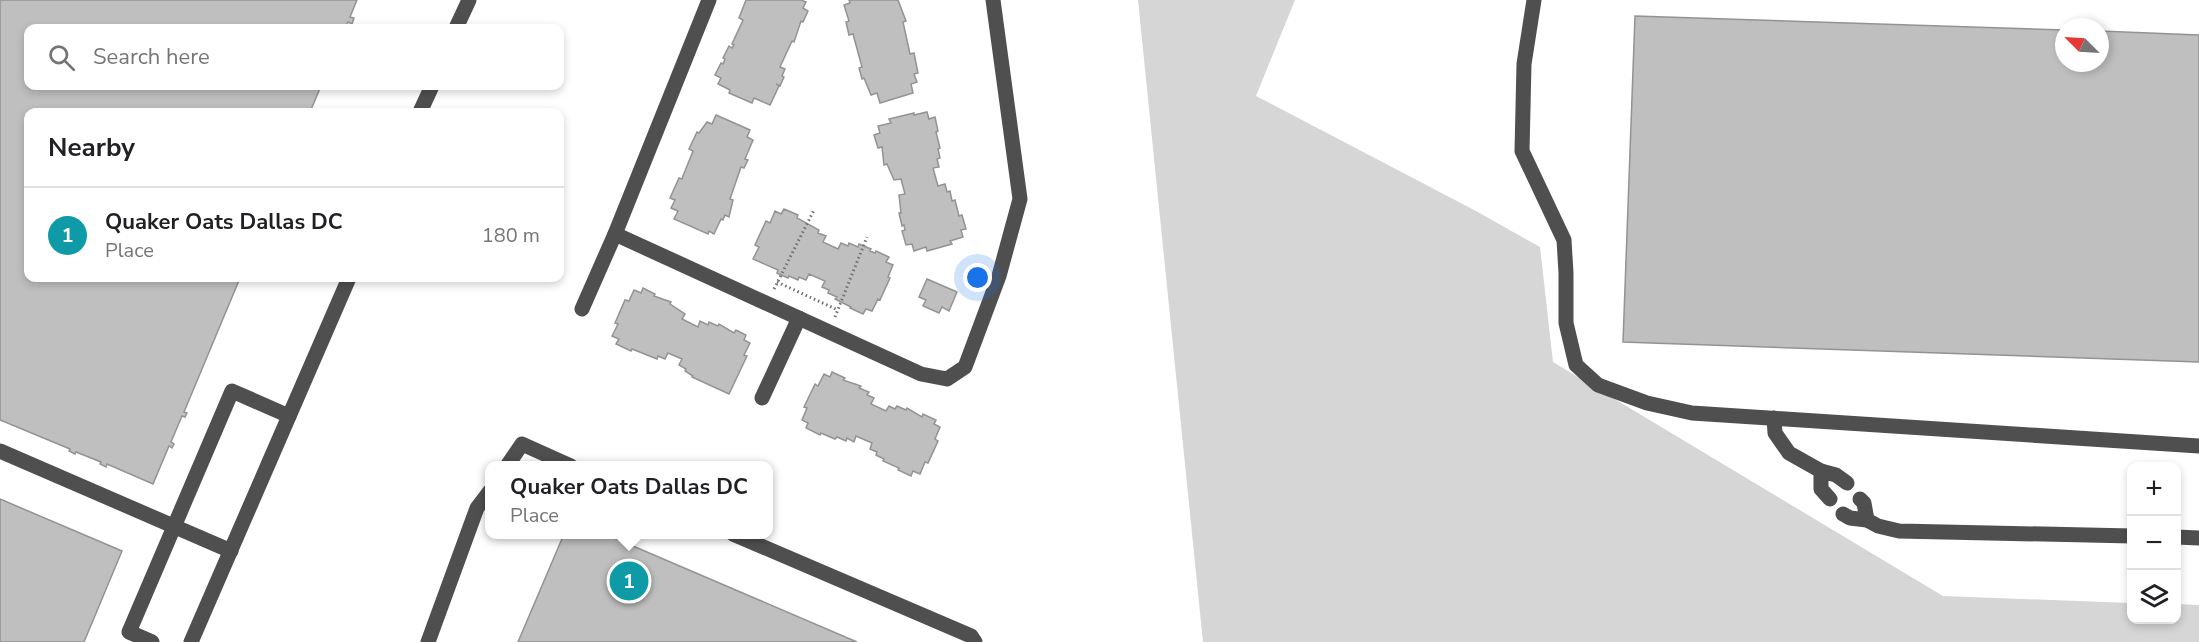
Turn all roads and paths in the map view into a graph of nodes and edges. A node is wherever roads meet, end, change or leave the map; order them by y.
1 (469, 0) edge
2 (709, 0) edge
3 (993, 0) edge
4 (1534, 0) edge
5 (458, 24) edge
6 (430, 90) edge
7 (422, 108) edge
8 (814, 210) dead end
9 (615, 234) junction
10 (867, 237) dead end
11 (347, 282) edge
12 (777, 282) junction
13 (766, 304) junction
14 (582, 309) dead end
15 (838, 310) junction
16 (799, 318) junction
17 (829, 332) junction
18 (762, 398) dead end
19 (289, 416) junction
20 (1774, 418) junction
21 (2199, 446) edge
22 (0, 451) edge
23 (510, 461) edge
24 (562, 461) edge
25 (1821, 471) junction
26 (1847, 483) dead end
27 (485, 497) edge
28 (1830, 499) dead end
29 (1860, 499) dead end
30 (1843, 513) dead end
31 (1867, 520) junction
32 (173, 526) junction
33 (2127, 536) edge
34 (2181, 537) edge
35 (2199, 538) edge
36 (745, 539) edge
37 (231, 551) junction
38 (153, 642) edge
39 (191, 642) edge
40 (428, 642) edge
41 (975, 642) edge

1 - 5 lane
2 - 9 lane
3 - 17 lane
4 - 20 lane
6 - 7 lane
8 - 12 path
9 - 13 lane
9 - 14 lane
10 - 15 path
11 - 19 lane
12 - 13 path
12 - 15 path
13 - 16 lane
15 - 17 path
16 - 17 lane
16 - 18 lane
19 - 32 lane
19 - 37 lane
20 - 21 lane
20 - 25 lane
22 - 32 lane
23 - 24 lane
25 - 26 lane
25 - 28 lane
27 - 40 lane
29 - 31 lane
30 - 31 lane
31 - 33 lane
32 - 37 lane
32 - 38 lane
34 - 35 lane
36 - 41 lane
37 - 39 lane

